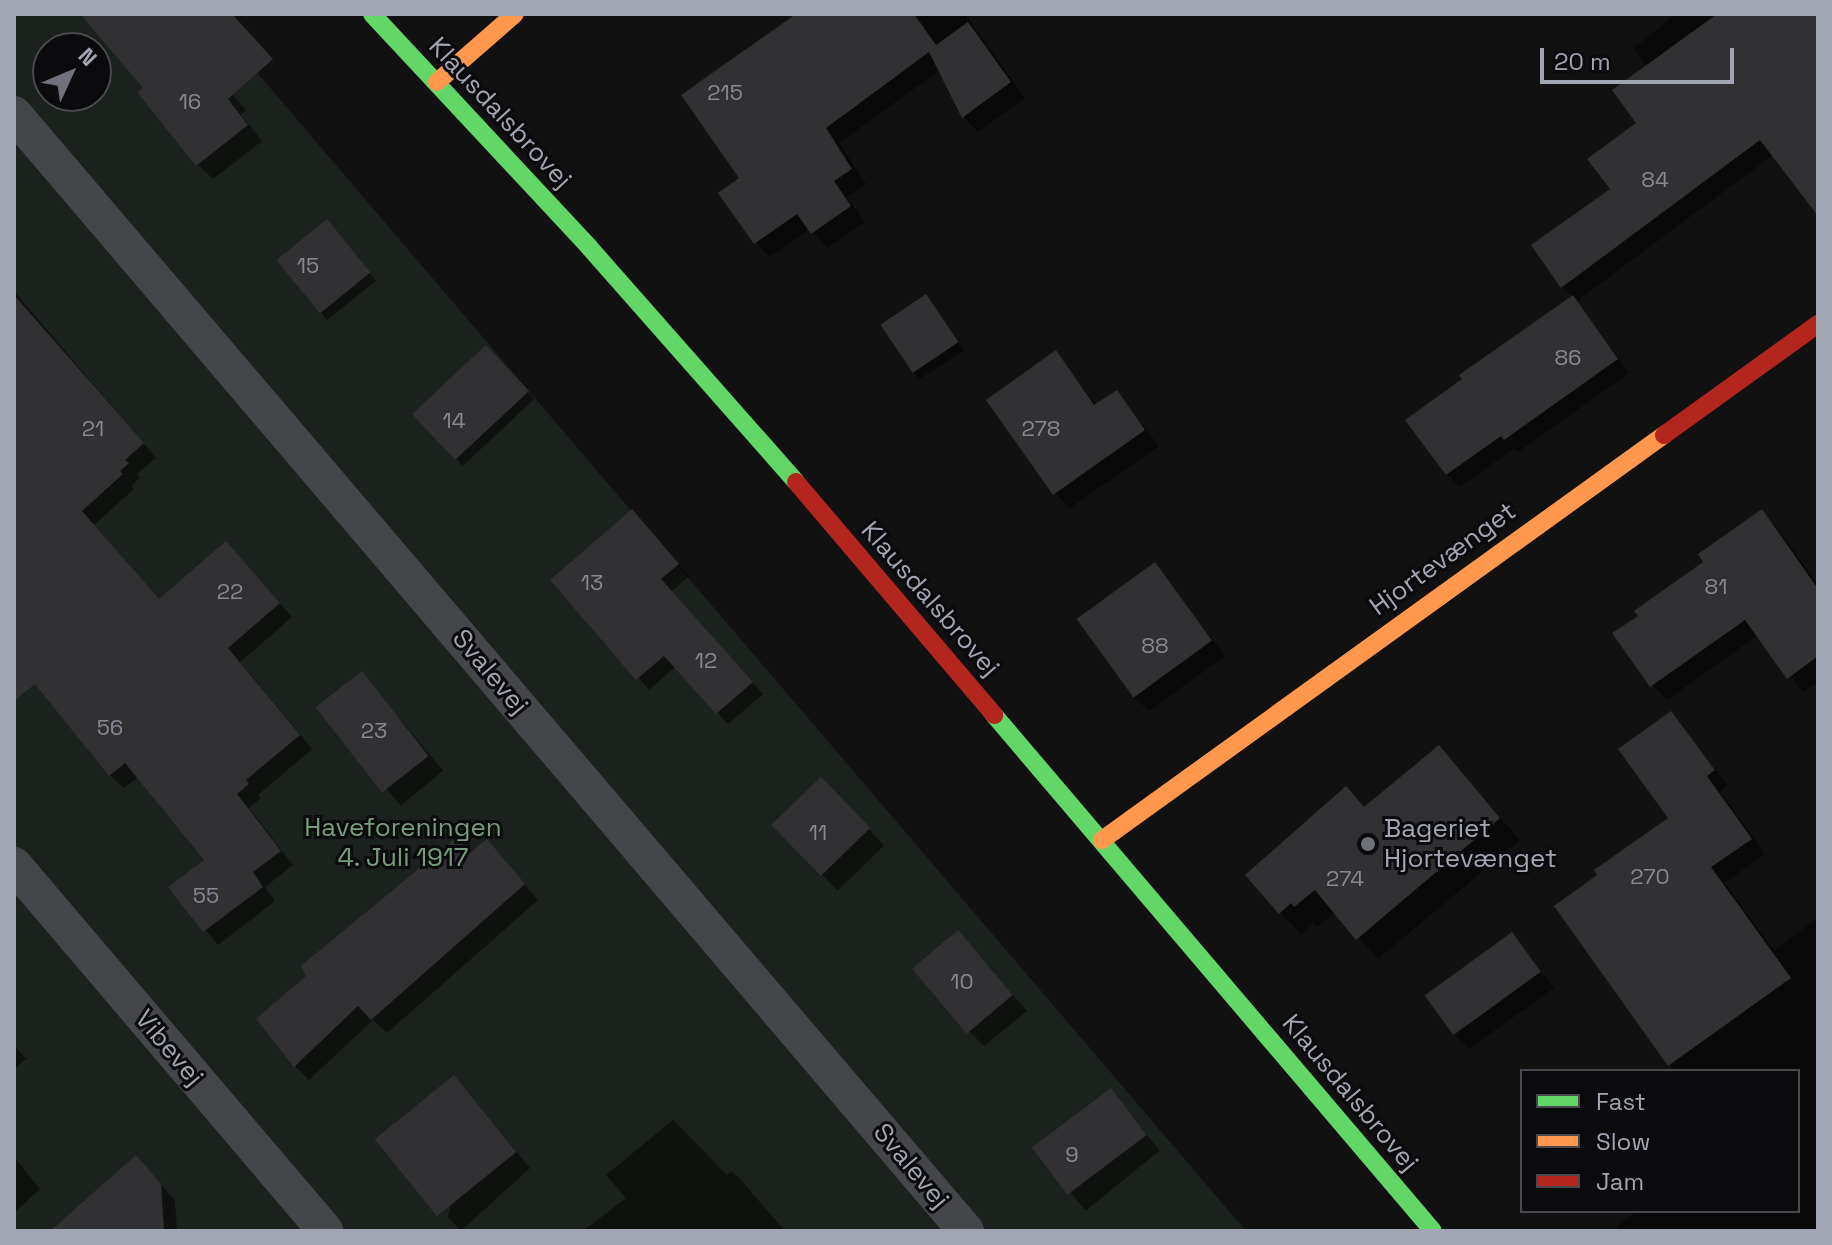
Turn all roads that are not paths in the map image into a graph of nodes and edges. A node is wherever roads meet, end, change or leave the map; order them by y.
1 (372, 14) edge
2 (515, 14) edge
3 (437, 82) junction
4 (14, 114) edge
5 (1818, 324) edge
6 (1102, 840) junction
7 (14, 865) edge
8 (325, 1231) edge
9 (966, 1231) edge
10 (1433, 1231) edge

1 - 3 street, Klausdalsbrovej
2 - 3 street
3 - 6 street, Klausdalsbrovej
4 - 9 lane, Svalevej
5 - 6 street, Hjortevænget
6 - 10 street, Klausdalsbrovej
7 - 8 lane, Vibevej

